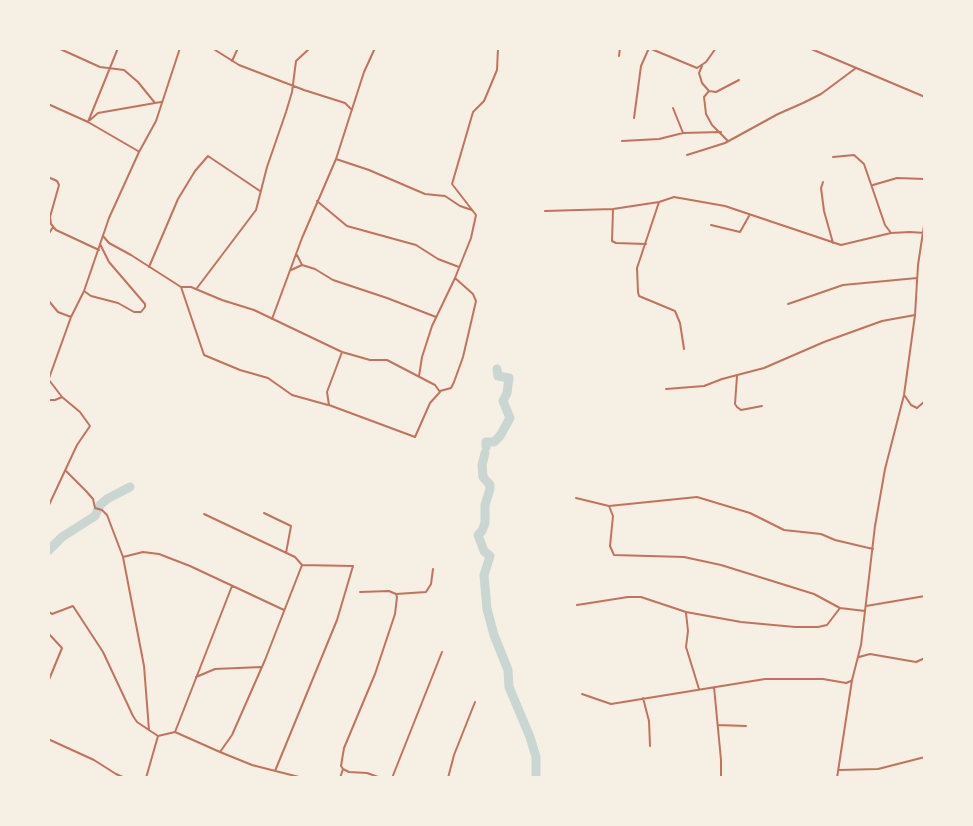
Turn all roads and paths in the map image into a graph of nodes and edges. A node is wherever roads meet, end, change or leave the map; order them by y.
1 (58, 48) edge
2 (118, 48) edge
3 (180, 48) edge
4 (212, 48) edge
5 (238, 48) edge
6 (310, 48) edge
7 (375, 48) edge
8 (498, 48) edge
9 (620, 48) edge
10 (649, 48) edge
11 (716, 48) edge
12 (809, 48) edge
13 (619, 56) dead end
14 (232, 61) junction
15 (703, 65) junction
16 (856, 68) junction
17 (110, 69) junction
18 (739, 80) dead end
19 (292, 84) junction
20 (709, 91) junction
21 (925, 97) edge
22 (356, 98) junction
23 (161, 102) junction
24 (155, 103) junction
25 (345, 103) junction
26 (48, 104) edge
27 (673, 108) dead end
28 (351, 109) junction
29 (634, 118) dead end
30 (88, 122) junction
31 (721, 132) junction
32 (683, 133) junction
33 (622, 141) dead end
34 (729, 141) junction
35 (139, 152) junction
36 (687, 155) dead end
37 (833, 157) dead end
38 (336, 159) junction
39 (48, 177) edge
40 (925, 179) edge
41 (823, 182) dead end
42 (873, 185) junction
43 (261, 192) junction
44 (317, 201) junction
45 (659, 202) junction
46 (613, 209) junction
47 (474, 211) junction
48 (545, 211) dead end
49 (749, 214) junction
50 (925, 219) edge
51 (711, 225) dead end
52 (48, 227) edge
53 (53, 227) junction
54 (891, 233) junction
55 (924, 233) edge
56 (48, 235) edge
57 (103, 236) junction
58 (833, 243) junction
59 (100, 244) junction
60 (646, 244) junction
61 (99, 250) junction
62 (297, 255) junction
63 (302, 265) junction
64 (149, 267) junction
65 (459, 267) junction
66 (291, 270) junction
67 (455, 278) junction
68 (917, 278) junction
69 (181, 287) junction
70 (197, 288) junction
71 (84, 291) junction
72 (48, 300) edge
73 (788, 304) dead end
74 (915, 315) junction
75 (71, 317) junction
76 (436, 317) junction
77 (272, 319) junction
78 (684, 349) dead end
79 (342, 352) junction
80 (737, 376) junction
81 (419, 377) junction
82 (48, 380) edge
83 (666, 389) dead end
84 (440, 392) junction
85 (904, 395) junction
86 (62, 397) junction
87 (48, 400) edge
88 (925, 401) edge
89 (329, 405) junction
90 (762, 406) dead end
91 (66, 471) junction
92 (576, 498) dead end
93 (609, 506) junction
94 (48, 507) edge
95 (264, 513) dead end
96 (204, 514) dead end
97 (873, 549) junction
98 (286, 553) junction
99 (123, 557) junction
100 (302, 565) junction
101 (433, 569) dead end
102 (232, 586) junction
103 (360, 592) dead end
104 (396, 594) junction
105 (925, 596) edge
106 (577, 605) dead end
107 (866, 606) junction
108 (840, 608) junction
109 (284, 610) junction
110 (48, 611) edge
111 (865, 611) junction
112 (686, 612) junction
113 (48, 633) edge
114 (442, 652) dead end
115 (859, 657) junction
116 (925, 658) edge
117 (262, 667) junction
118 (196, 677) junction
119 (852, 680) junction
120 (48, 682) edge
121 (714, 687) junction
122 (699, 689) junction
123 (582, 694) dead end
124 (643, 698) junction
125 (475, 702) dead end
126 (718, 725) junction
127 (746, 726) dead end
128 (149, 730) junction
129 (175, 732) junction
130 (158, 736) junction
131 (48, 739) edge
132 (650, 746) dead end
133 (220, 752) junction
134 (925, 758) edge
135 (343, 769) junction
136 (838, 770) junction
137 (275, 771) junction
138 (125, 778) edge
139 (146, 778) edge
140 (303, 778) edge
141 (340, 778) edge
142 (381, 778) edge
143 (393, 778) edge
144 (448, 778) edge
145 (721, 778) edge
146 (837, 778) edge

1 - 17 street
2 - 17 street
3 - 23 street
4 - 14 street
5 - 14 street
6 - 19 street
7 - 22 street
8 - 47 street
9 - 13 street
10 - 15 street
10 - 29 street
11 - 15 street
12 - 16 street
14 - 19 street
15 - 20 street
16 - 21 street
16 - 34 street
17 - 24 street
17 - 30 street
18 - 20 street
19 - 25 street
19 - 43 street
20 - 31 street
22 - 25 street
22 - 28 street
23 - 24 street
23 - 35 street
24 - 30 street
25 - 28 street
26 - 30 street
27 - 32 street
28 - 38 street
30 - 35 street
31 - 32 street
31 - 34 street
32 - 33 street
34 - 36 street
35 - 57 street
37 - 42 street
38 - 44 street
38 - 47 street
39 - 53 street
40 - 42 street
41 - 58 street
42 - 54 street
43 - 64 street
43 - 70 street
44 - 62 street
44 - 65 street
45 - 46 street
45 - 49 street
45 - 60 street
46 - 48 street
46 - 60 street
47 - 65 street
49 - 51 street
49 - 58 street
50 - 55 street
52 - 53 street
53 - 56 street
53 - 61 street
54 - 55 street
54 - 58 street
55 - 68 street
57 - 59 street
57 - 64 street
59 - 61 street
59 - 71 street
60 - 78 street
61 - 71 street
62 - 63 street
62 - 66 street
63 - 66 street
63 - 76 street
64 - 69 street
65 - 67 street
66 - 77 street
67 - 76 street
67 - 84 street
68 - 73 street
68 - 74 street
69 - 70 street
69 - 89 street
70 - 77 street
71 - 75 street
72 - 75 street
74 - 80 street
74 - 85 street
75 - 82 street
76 - 81 street
77 - 79 street
79 - 81 street
79 - 89 street
80 - 83 street
80 - 90 street
81 - 84 street
82 - 86 street
84 - 89 street
85 - 88 street
85 - 97 street
86 - 87 street
86 - 91 street
91 - 94 street
91 - 99 street
92 - 93 street
93 - 97 street
93 - 108 street
95 - 98 street
96 - 98 street
97 - 107 street
98 - 100 street
99 - 102 street
99 - 128 street
100 - 109 street
100 - 137 street
101 - 104 street
102 - 109 street
102 - 118 street
103 - 104 street
104 - 135 street
105 - 107 street
106 - 112 street
107 - 111 street
108 - 111 street
108 - 112 street
109 - 117 street
110 - 128 street
111 - 115 street
112 - 122 street
113 - 120 street
114 - 143 street
115 - 116 street
115 - 119 street
117 - 118 street
117 - 133 street
118 - 129 street
119 - 121 street
119 - 136 street
121 - 122 street
121 - 126 street
122 - 124 street
123 - 124 street
124 - 132 street
125 - 144 street
126 - 127 street
126 - 145 street
128 - 130 street
129 - 130 street
129 - 133 street
130 - 139 street
131 - 138 street
133 - 137 street
134 - 136 street
135 - 141 street
135 - 142 street
136 - 146 street
137 - 140 street

